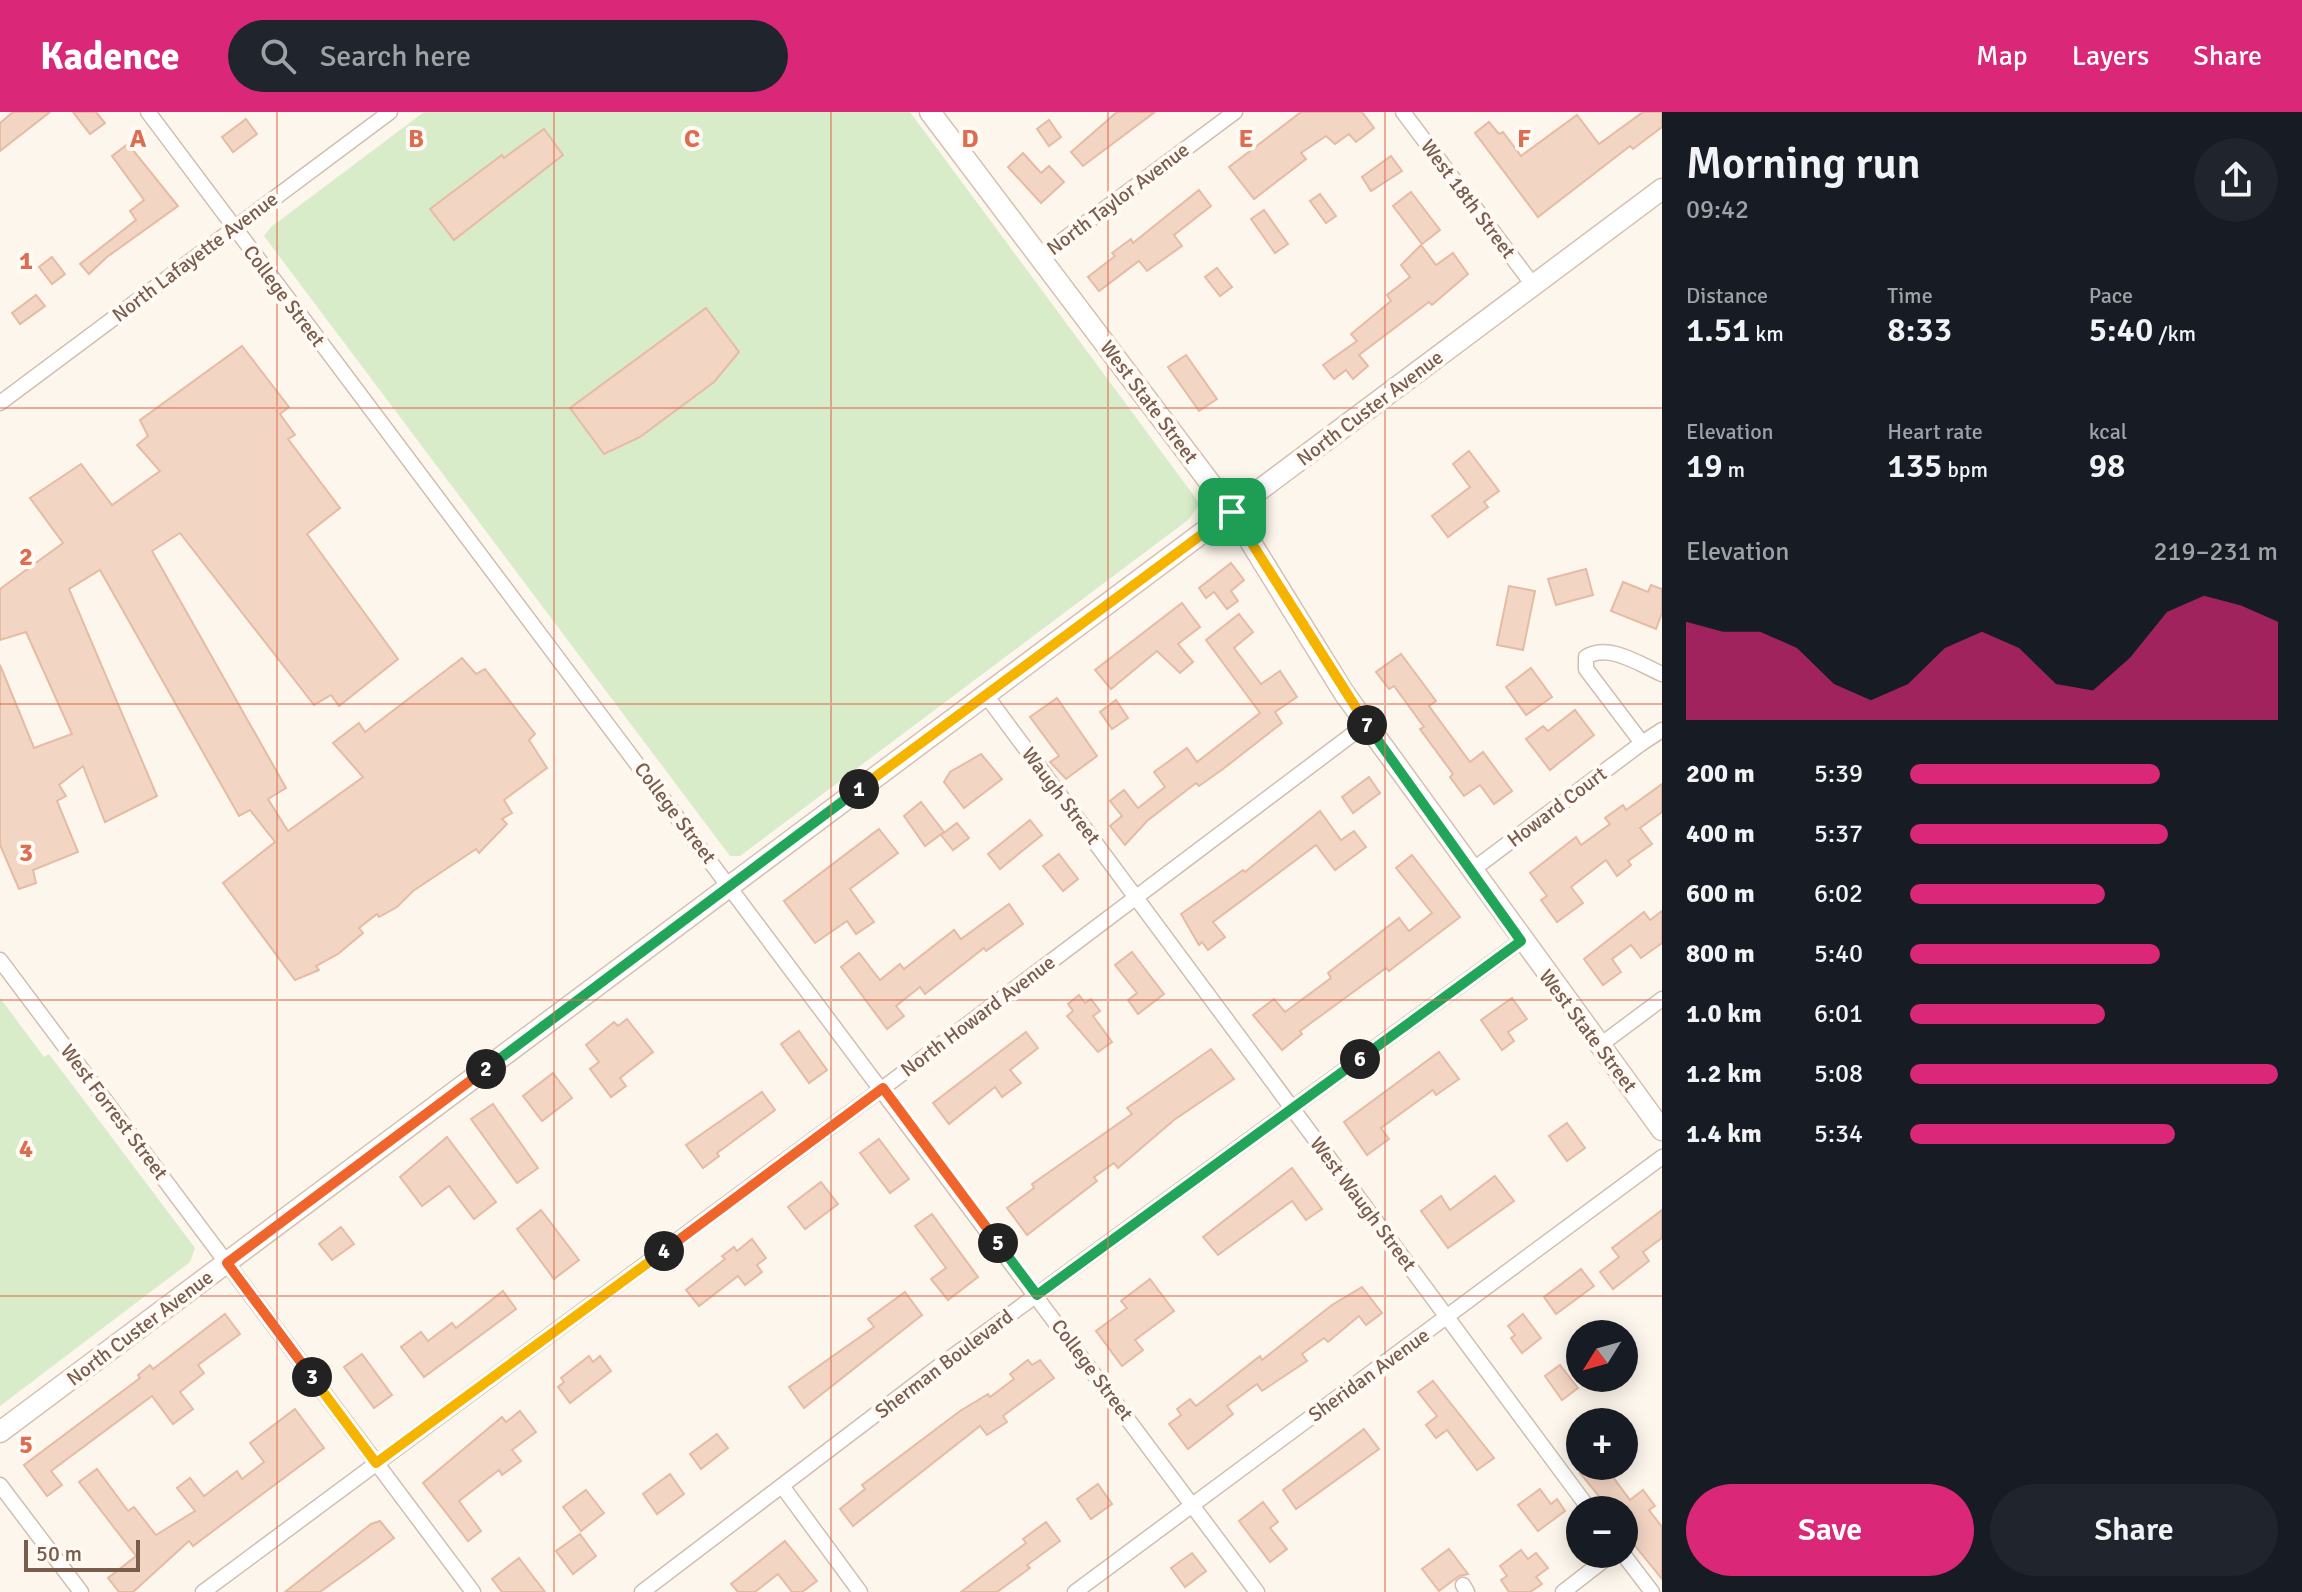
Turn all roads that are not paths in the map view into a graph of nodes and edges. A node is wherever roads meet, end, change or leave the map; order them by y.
1 (148, 112) edge
2 (390, 112) edge
3 (930, 112) edge
4 (1235, 112) edge
5 (1403, 112) edge
6 (1662, 189) edge
7 (234, 228) junction
8 (1040, 257) junction
9 (1533, 285) junction
10 (0, 403) edge
11 (1232, 512) junction
12 (1662, 674) edge
13 (985, 694) junction
14 (1366, 724) junction
15 (1662, 730) edge
16 (1642, 743) junction
17 (1471, 871) junction
18 (730, 886) junction
19 (1136, 897) junction
20 (1521, 941) junction
21 (0, 960) edge
22 (1662, 999) edge
23 (1599, 1046) junction
24 (883, 1088) junction
25 (1292, 1108) junction
26 (1662, 1130) edge
27 (1662, 1157) edge
28 (227, 1263) junction
29 (1037, 1295) junction
30 (1447, 1318) junction
31 (0, 1432) edge
32 (376, 1463) junction
33 (0, 1485) edge
34 (782, 1486) junction
35 (1580, 1496) edge
36 (1192, 1504) junction
37 (1594, 1568) edge
38 (1634, 1568) edge
39 (81, 1592) edge
40 (203, 1592) edge
41 (473, 1592) edge
42 (642, 1592) edge
43 (860, 1592) edge
44 (1075, 1592) edge
45 (1257, 1592) edge
46 (1563, 1592) edge
47 (1652, 1592) edge

1 - 7 street, College Street
2 - 7 street, North Lafayette Avenue
3 - 8 street, West State Street
4 - 8 street, North Taylor Avenue
5 - 9 street, West 18th Street
6 - 9 street, North Custer Avenue
7 - 10 street, North Lafayette Avenue
7 - 18 street, College Street
8 - 11 street, West State Street
9 - 11 street, North Custer Avenue
11 - 13 street, North Custer Avenue
11 - 14 street, West State Street
12 - 16 street
13 - 18 street, North Custer Avenue
13 - 19 street, Waugh Street
14 - 17 street, West State Street
14 - 19 street, North Howard Avenue
15 - 16 street, Howard Court
16 - 17 street, Howard Court
17 - 20 street, West State Street
18 - 24 street, College Street
18 - 28 street, North Custer Avenue
19 - 24 street, North Howard Avenue
19 - 25 street, West Waugh Street
20 - 23 street, West State Street
20 - 25 street, Sherman Boulevard
21 - 28 street, West Forrest Street
22 - 23 street
23 - 26 street, West State Street
24 - 29 street, College Street
24 - 32 street, North Howard Avenue
25 - 29 street, Sherman Boulevard
25 - 30 street, West Waugh Street
27 - 30 street, Sheridan Avenue
28 - 31 street, North Custer Avenue
28 - 32 street, West Forrest Street
29 - 34 street, Sherman Boulevard
29 - 36 street, College Street
30 - 35 street, West Waugh Street
30 - 36 street, Sheridan Avenue
32 - 40 street, North Howard Avenue
32 - 41 street, West Forrest Street
33 - 39 street
34 - 42 street, Sherman Boulevard
34 - 43 street
36 - 44 street, Sheridan Avenue
36 - 45 street, College Street
37 - 46 street
38 - 47 street

